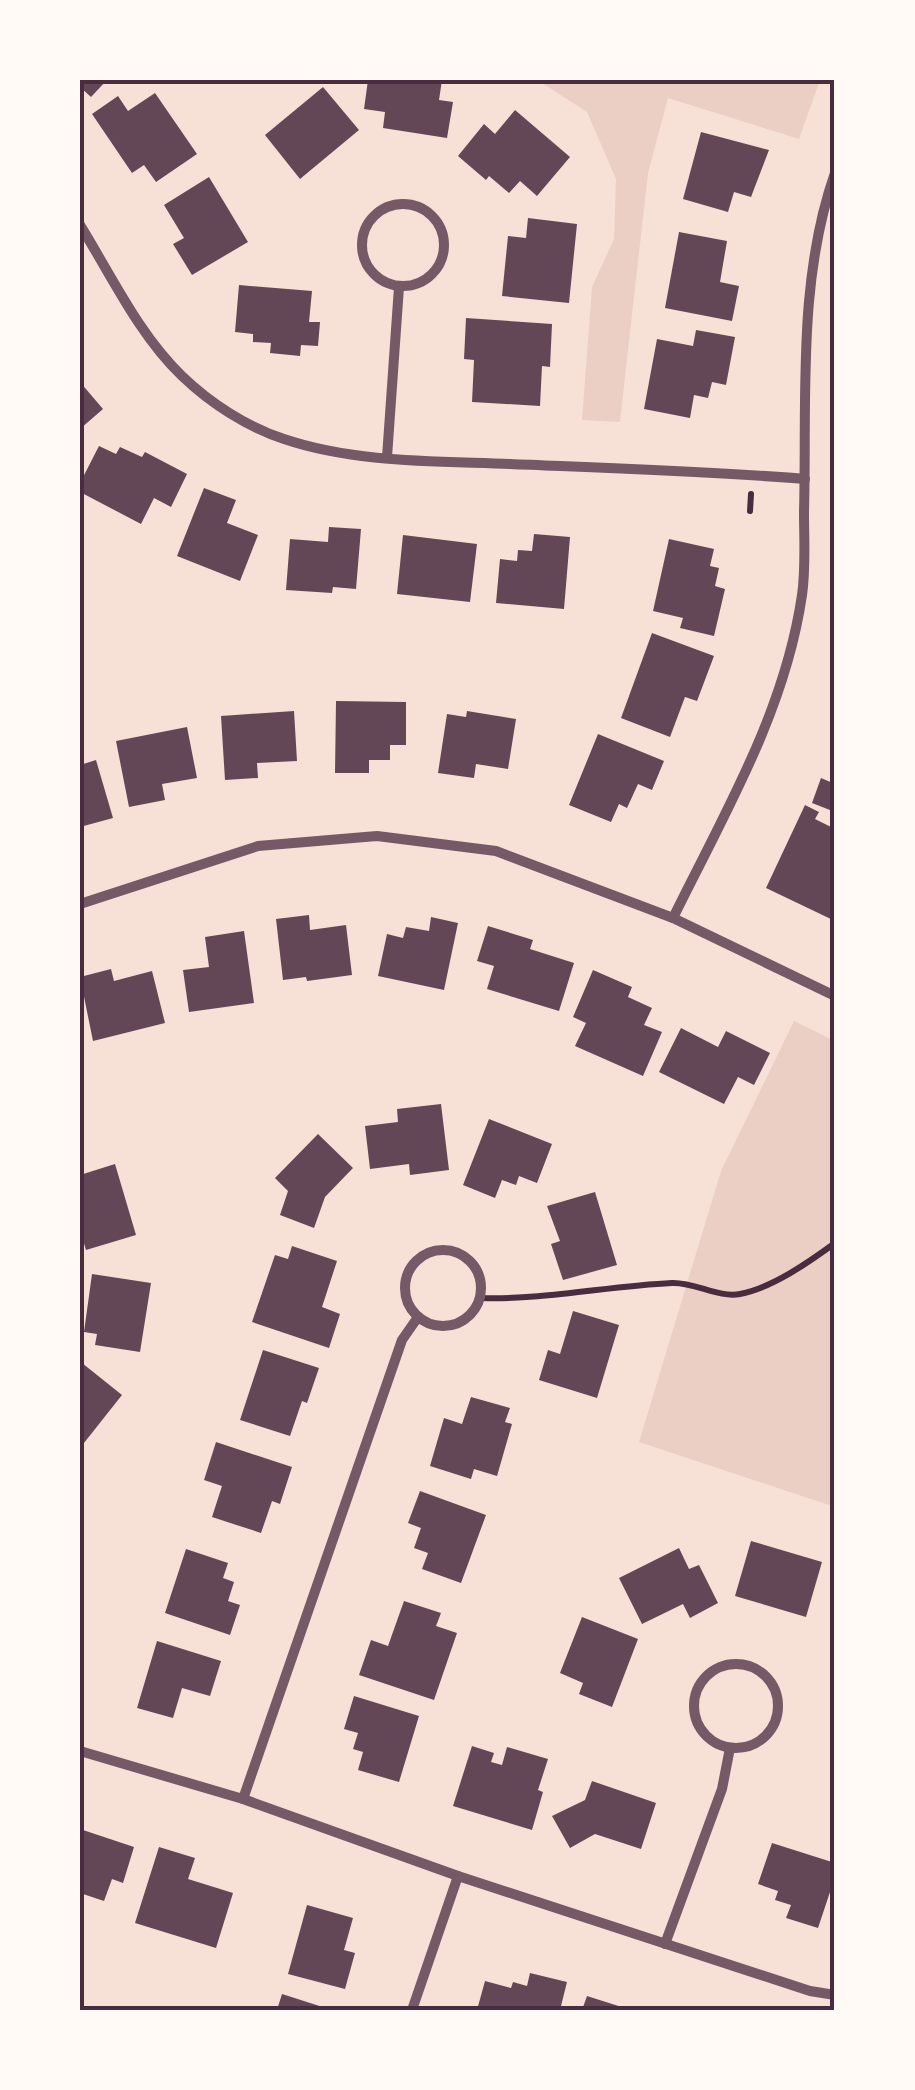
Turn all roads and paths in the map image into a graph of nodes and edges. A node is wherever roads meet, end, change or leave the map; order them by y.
1 (835, 173) edge
2 (80, 225) edge
3 (399, 287) junction
4 (387, 457) junction
5 (805, 478) junction
6 (80, 904) edge
7 (672, 918) junction
8 (835, 996) edge
9 (835, 1244) edge
10 (480, 1298) junction
11 (418, 1317) junction
12 (730, 1748) junction
13 (80, 1752) edge
14 (243, 1799) junction
15 (458, 1876) junction
16 (666, 1944) junction
17 (835, 1994) edge
18 (412, 2010) edge

1 - 5 street
2 - 4 street
3 - 3 street
3 - 4 street
4 - 5 street
5 - 7 street
6 - 7 street
7 - 8 street
9 - 10 path
10 - 11 street
10 - 11 street
11 - 14 street
12 - 12 street
12 - 16 street
13 - 14 street
14 - 15 street
15 - 16 street
15 - 18 street
16 - 17 street

